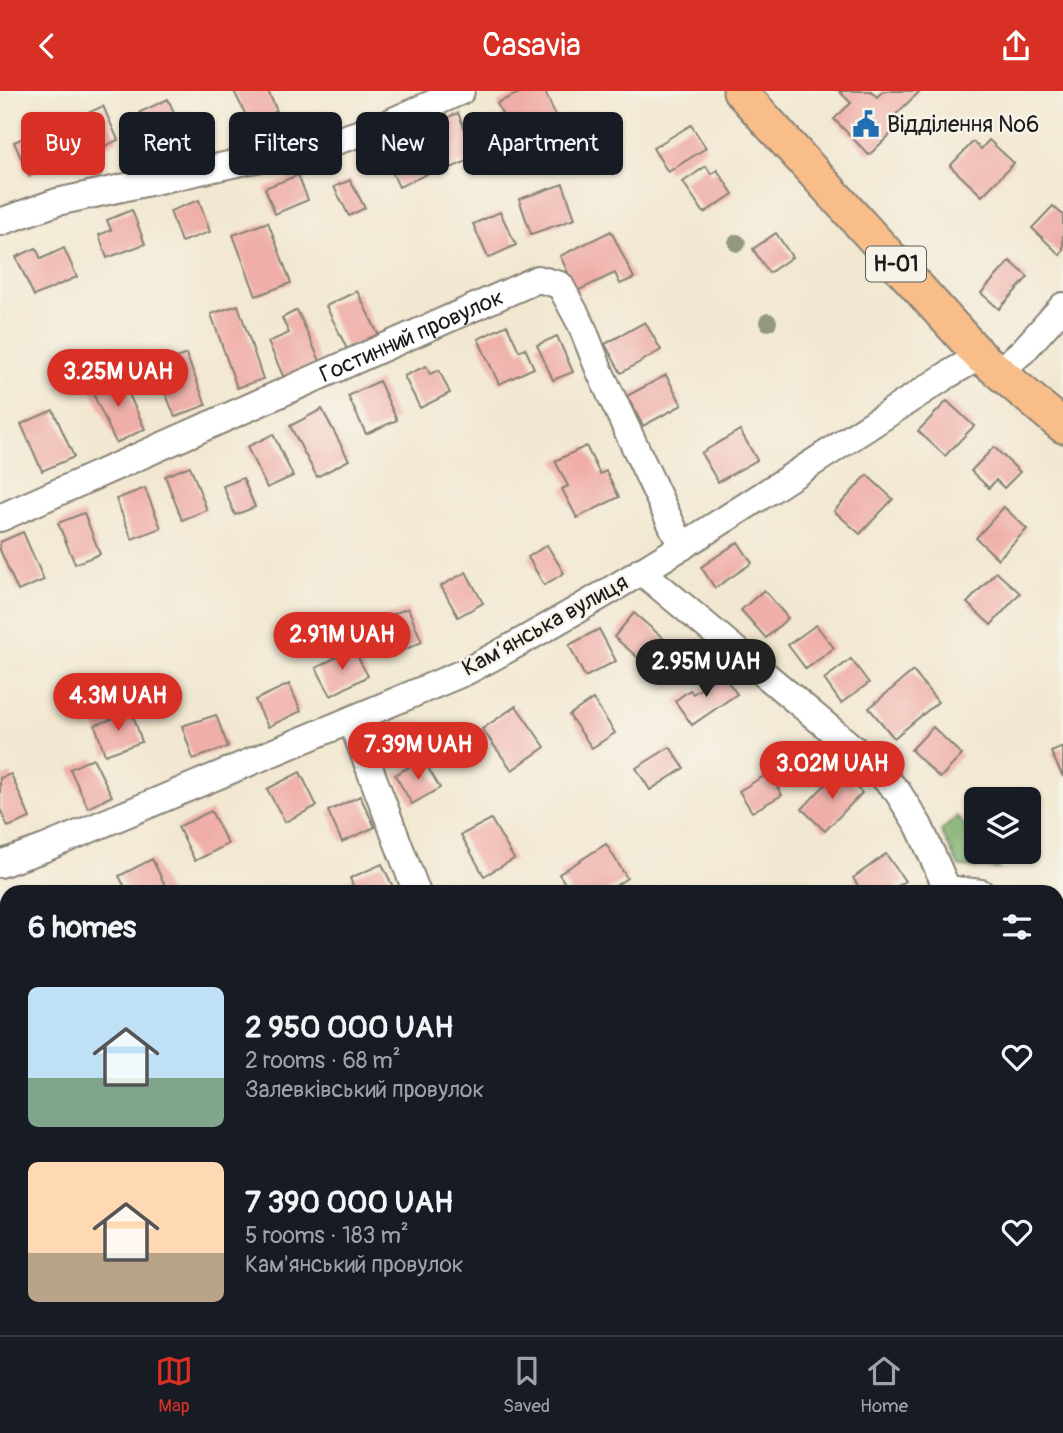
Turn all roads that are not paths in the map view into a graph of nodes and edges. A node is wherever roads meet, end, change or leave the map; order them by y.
1 (461, 91) edge
2 (740, 91) edge
3 (0, 222) edge
4 (1063, 306) edge
5 (989, 364) junction
6 (1063, 426) edge
7 (0, 518) edge
8 (682, 547) junction
9 (641, 571) junction
10 (351, 720) junction
11 (0, 864) edge
12 (414, 885) edge
13 (945, 885) edge

1 - 3 street
2 - 5 main road, Н-01
4 - 5 street, Камʼянська вулиця
5 - 6 main road, Н-01
5 - 8 street, Камʼянська вулиця
7 - 8 street, Гостинний провулок
8 - 9 street, Камʼянська вулиця
9 - 10 street, Камʼянська вулиця
9 - 13 street
10 - 11 street, Камʼянська вулиця
10 - 12 street

